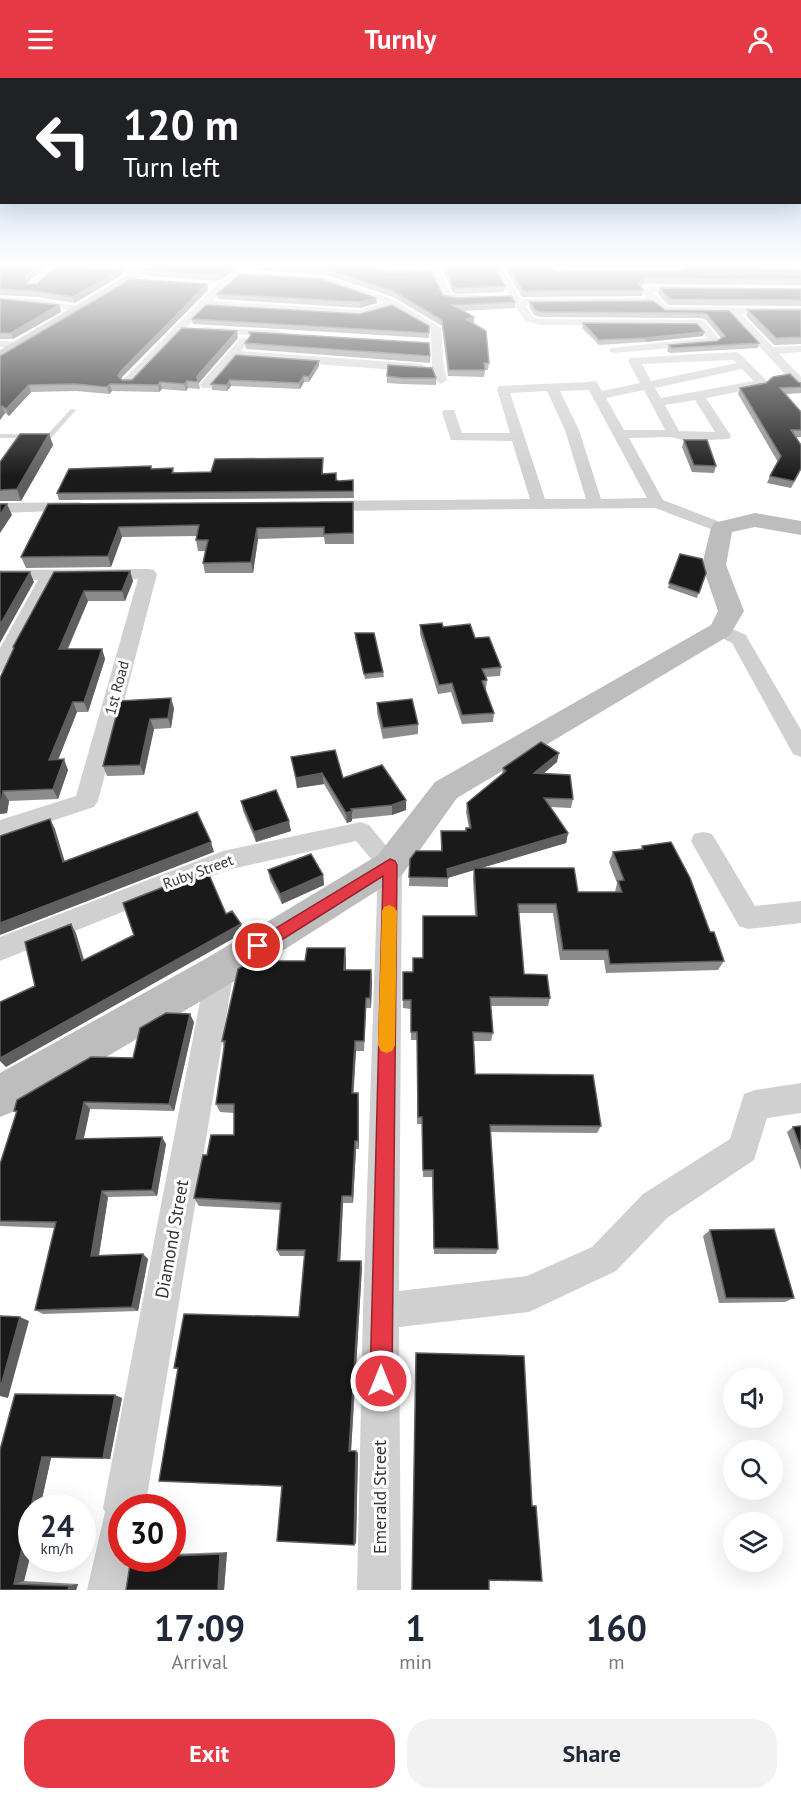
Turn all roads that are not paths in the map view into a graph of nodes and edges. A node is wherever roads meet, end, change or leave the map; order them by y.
1 (34, 336) edge
2 (174, 336) edge
3 (249, 336) edge
4 (434, 336) edge
5 (710, 336) edge
6 (755, 336) edge
7 (0, 344) edge
8 (19, 345) junction
9 (801, 349) edge
10 (614, 350) dead end
11 (769, 351) junction
12 (233, 354) junction
13 (0, 357) edge
14 (746, 366) junction
15 (799, 381) edge
16 (128, 382) edge
17 (206, 385) dead end
18 (550, 386) junction
19 (594, 386) junction
20 (647, 386) junction
21 (698, 395) junction
22 (657, 403) junction
23 (73, 410) dead end
24 (449, 413) dead end
25 (671, 433) junction
26 (619, 434) junction
27 (0, 436) edge
28 (518, 437) junction
29 (657, 503) junction
30 (539, 504) junction
31 (595, 504) junction
32 (310, 506) edge
33 (96, 507) edge
34 (0, 508) edge
35 (722, 528) junction
36 (801, 528) edge
37 (50, 574) junction
38 (0, 575) edge
39 (721, 630) junction
40 (0, 666) edge
41 (801, 748) edge
42 (0, 829) edge
43 (703, 840) dead end
44 (390, 865) junction
45 (801, 912) edge
46 (0, 949) edge
47 (220, 970) junction
48 (801, 1098) edge
49 (2, 1101) edge
50 (381, 1311) junction
51 (126, 1494) edge
52 (112, 1572) edge
53 (109, 1590) edge
54 (379, 1590) edge

1 - 8 main road
2 - 16 street
3 - 12 street
4 - 12 street
5 - 10 street
6 - 11 street
7 - 8 street
8 - 13 main road
9 - 11 street
11 - 15 street
12 - 17 street
14 - 20 street
14 - 20 street
14 - 21 street
18 - 19 street
18 - 28 street
18 - 31 street
19 - 20 street
19 - 26 street
20 - 22 street
21 - 22 street
21 - 25 street
22 - 25 street
23 - 27 lane
24 - 28 street
25 - 26 street
26 - 29 street
28 - 30 street
29 - 31 street
29 - 35 street
30 - 31 street
30 - 32 street
33 - 34 street
35 - 36 street
35 - 39 street
37 - 38 street
37 - 40 street
37 - 42 street, 1st Road
39 - 41 street
39 - 44 street
43 - 45 street
44 - 46 street, Ruby Street
44 - 47 street
44 - 50 street, Emerald Street
47 - 49 street
47 - 51 street, Diamond Street
48 - 50 street
50 - 54 street, Emerald Street
52 - 53 street

